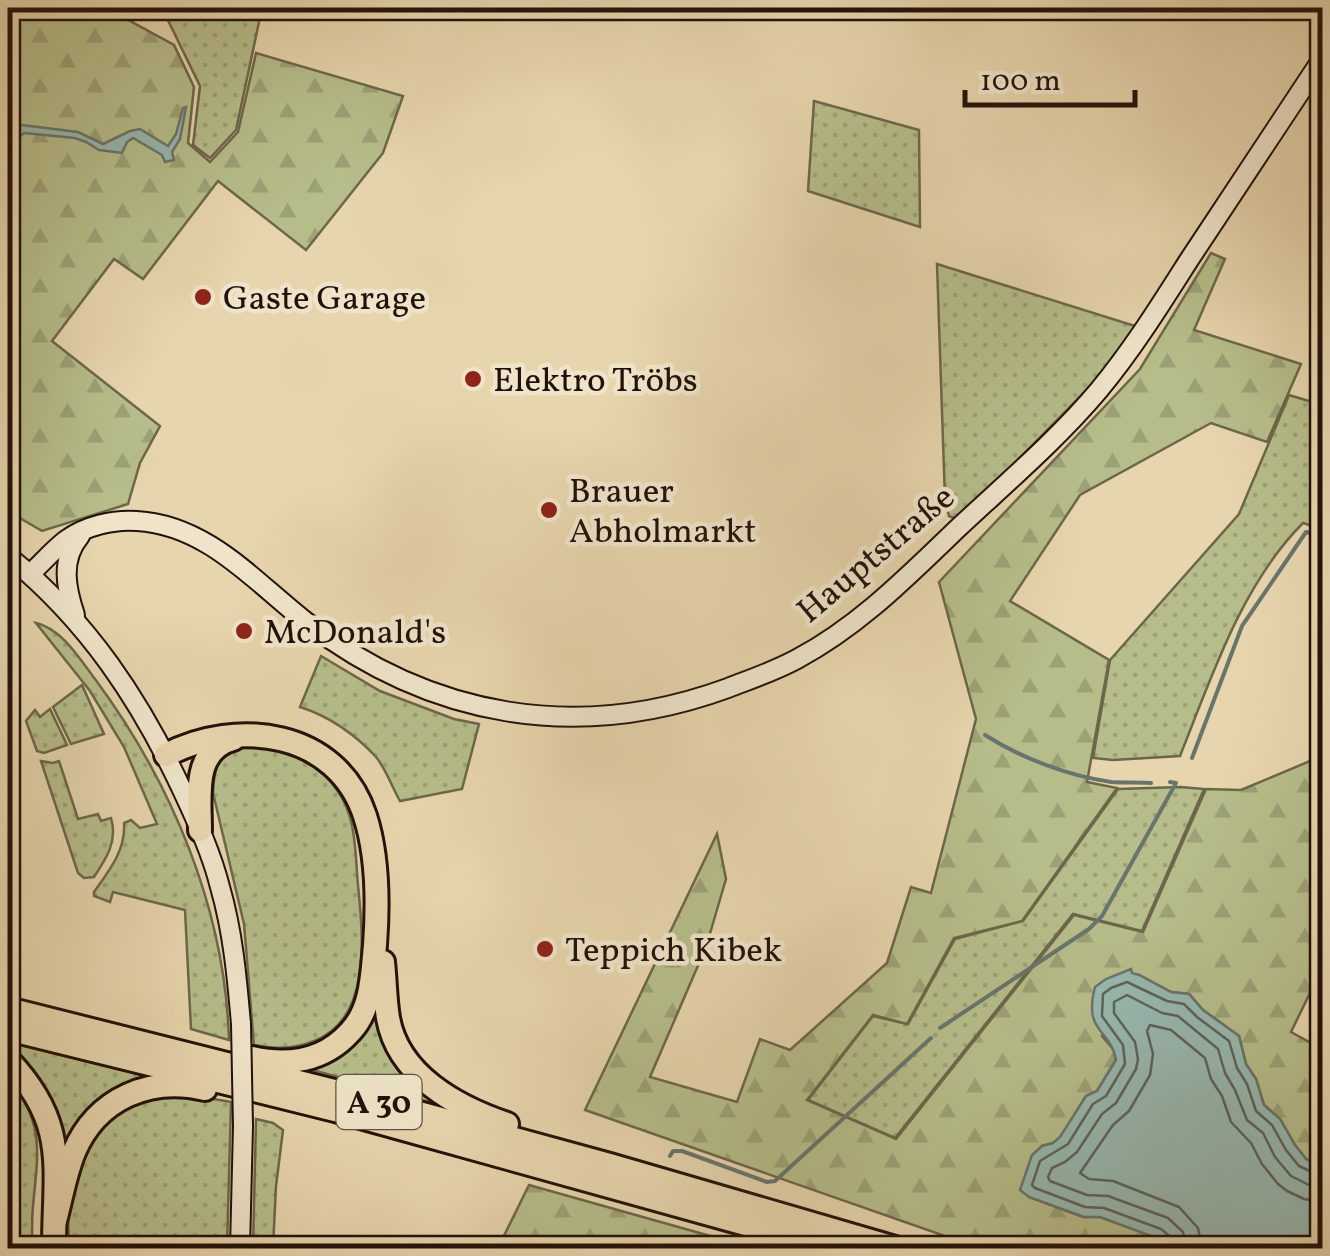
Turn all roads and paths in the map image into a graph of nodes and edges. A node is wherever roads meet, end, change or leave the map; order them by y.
1 (1322, 60) edge
2 (97, 525) junction
3 (8, 556) edge
4 (30, 574) junction
5 (77, 621) junction
6 (266, 734) junction
7 (166, 755) junction
8 (200, 830) junction
9 (377, 922) junction
10 (8, 1009) edge
11 (8, 1029) edge
12 (147, 1043) junction
13 (8, 1060) edge
14 (336, 1110) junction
15 (610, 1165) junction
16 (55, 1221) junction
17 (54, 1248) edge
18 (240, 1248) edge
19 (832, 1248) edge
20 (895, 1248) edge

1 - 2 street, Hauptstraße
2 - 4 street, Hauptstraße
2 - 5 street
3 - 4 street
4 - 5 street
5 - 7 street
6 - 7 highway
6 - 8 highway
6 - 9 highway
7 - 8 street
8 - 18 street, bridge
9 - 12 highway
9 - 15 highway
10 - 12 highway, A 30
11 - 14 highway, A 30
12 - 15 highway, A 30
13 - 16 highway
14 - 16 highway
14 - 19 highway, A 30
15 - 20 highway, A 30
16 - 17 highway

